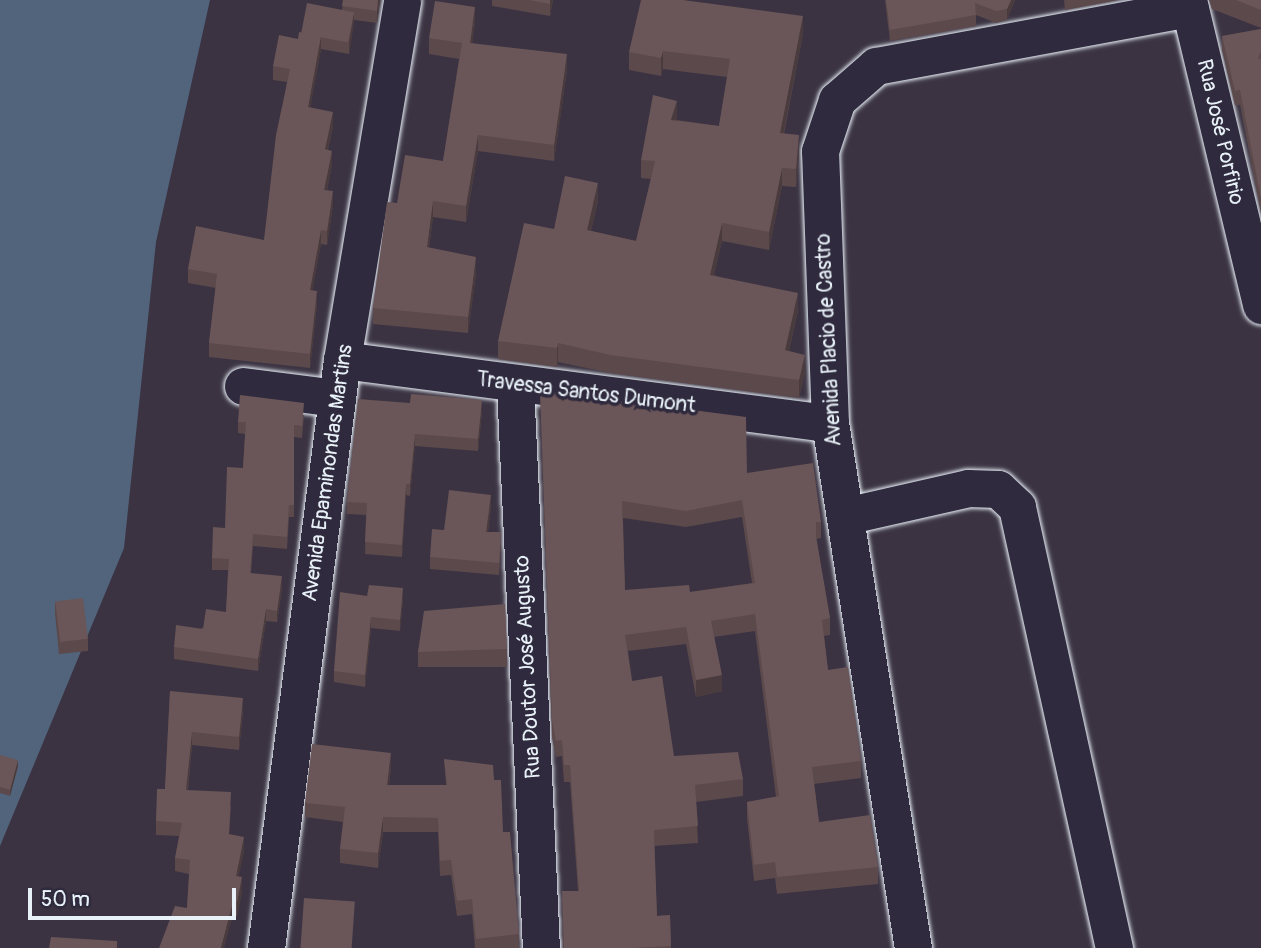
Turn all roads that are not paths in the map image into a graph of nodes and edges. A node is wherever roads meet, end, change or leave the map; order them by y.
1 (402, 0) edge
2 (1189, 4) edge
3 (1261, 305) edge
4 (342, 360) junction
5 (516, 385) junction
6 (243, 386) dead end
7 (337, 398) junction
8 (830, 423) junction
9 (845, 516) junction
10 (266, 948) edge
11 (541, 948) edge
12 (913, 948) edge
13 (1114, 948) edge

1 - 4 street, Avenida Epaminondas Martins
2 - 3 street, Rua José Porfirio
2 - 8 street, Avenida Placio de Castro
4 - 5 street, Travessa Santos Dumont
4 - 7 street, Avenida Epaminondas Martins
5 - 8 street, Travessa Santos Dumont
5 - 11 street, Rua Doutor José Augusto
6 - 7 street
7 - 10 street, Avenida Epaminondas Martins
8 - 9 street, Avenida Placio de Castro
9 - 12 street, Avenida Placio de Castro
9 - 13 street

